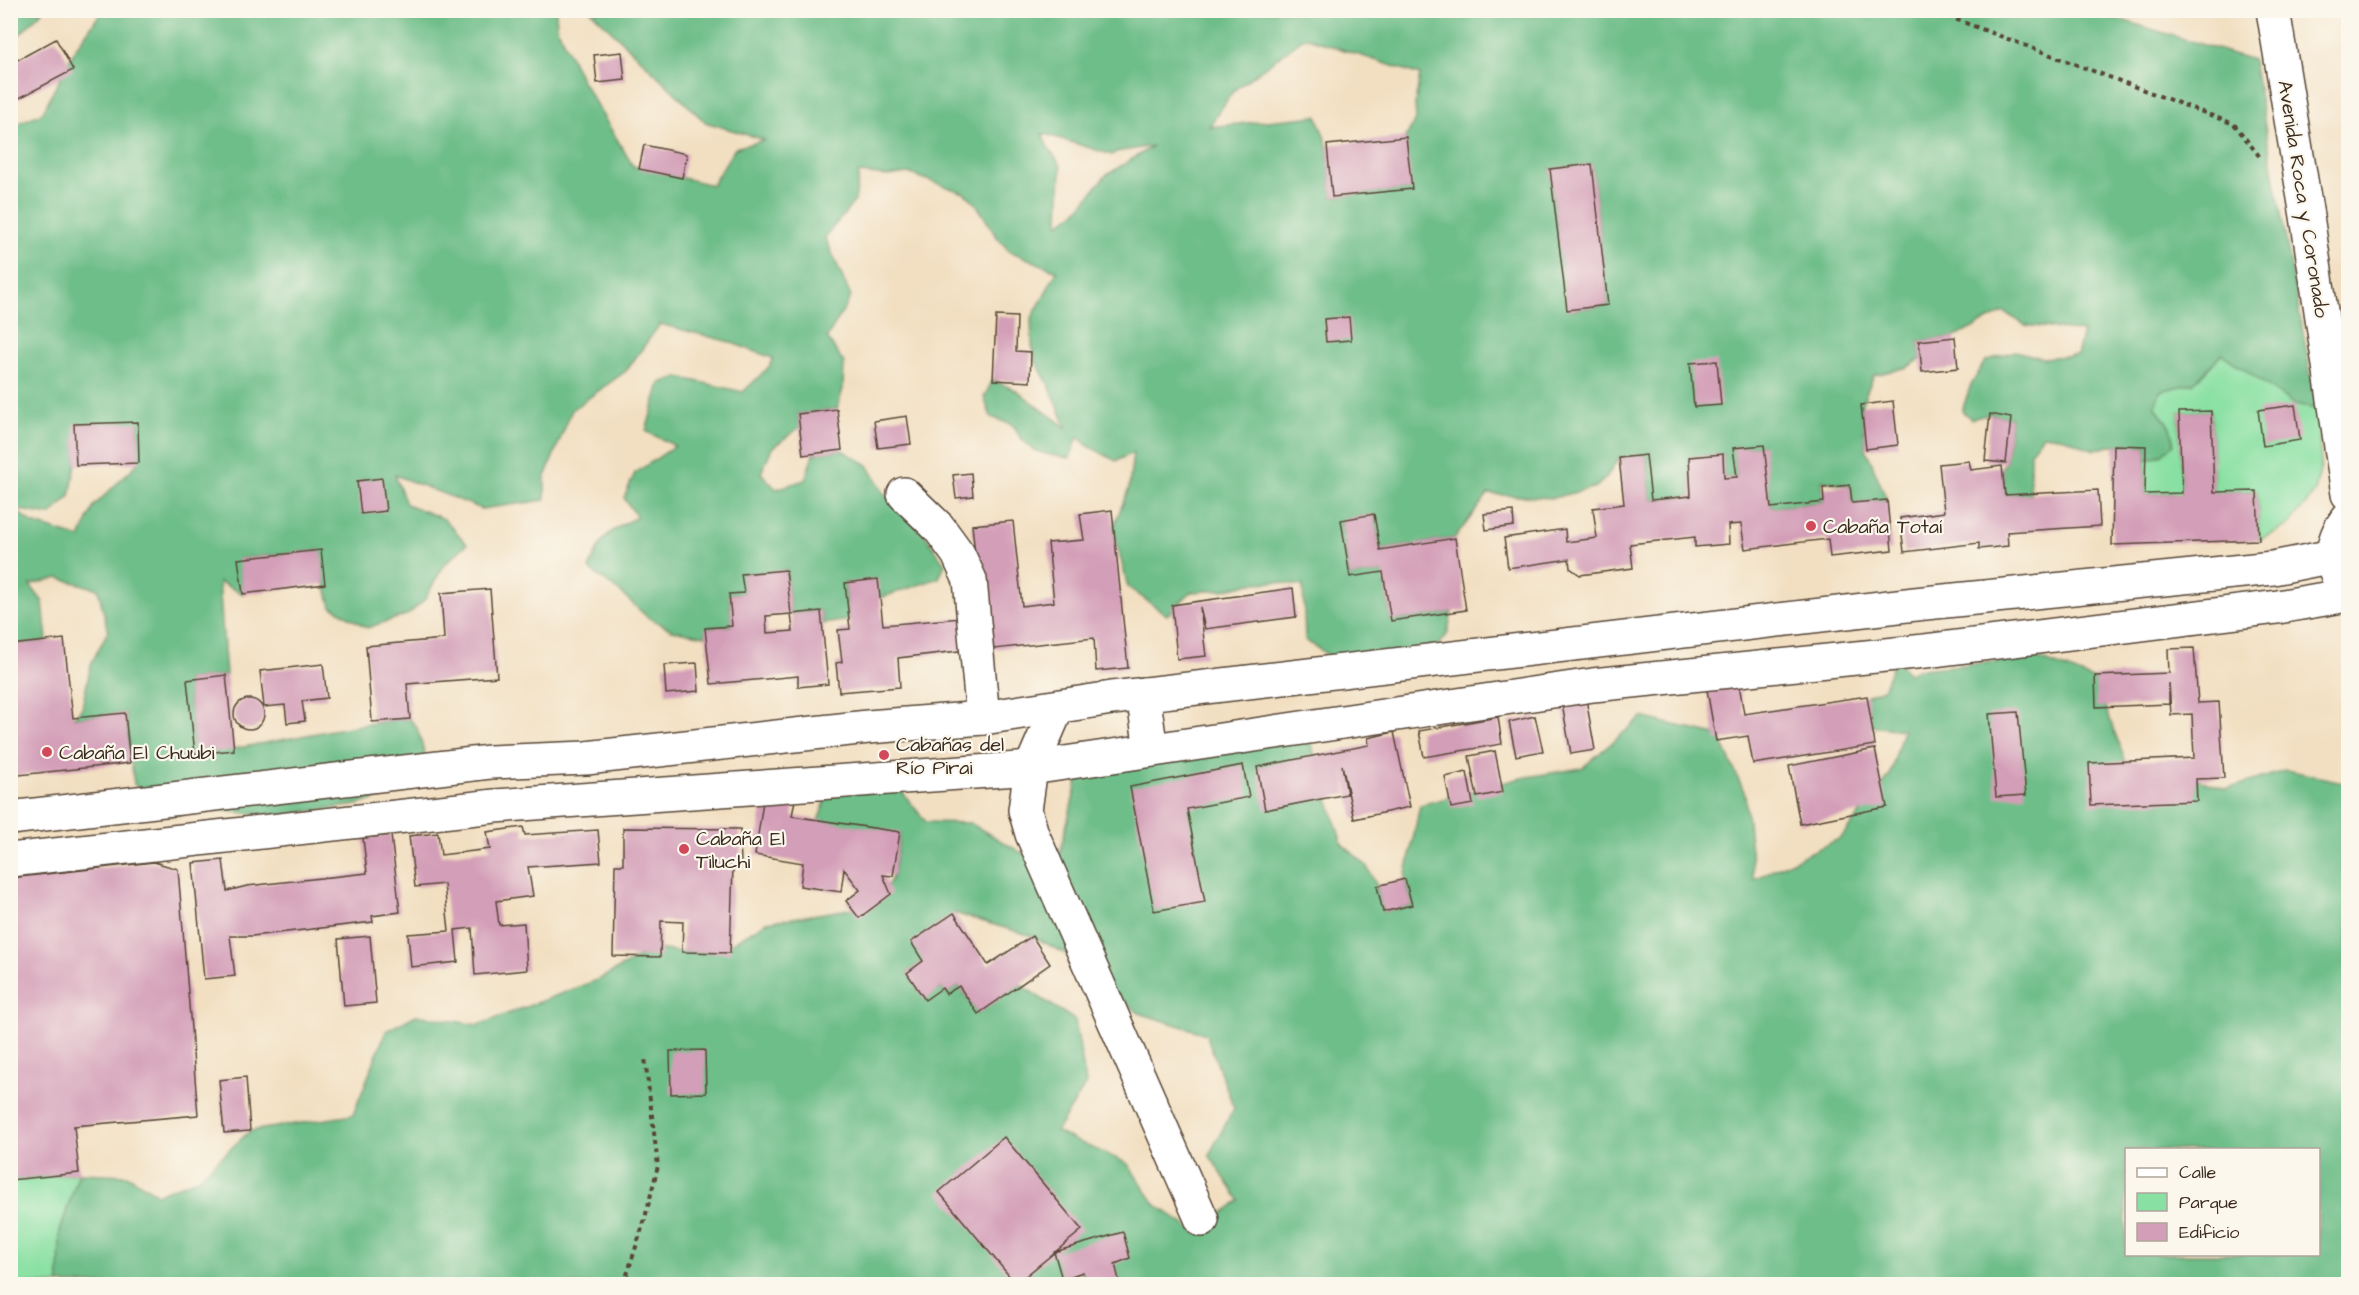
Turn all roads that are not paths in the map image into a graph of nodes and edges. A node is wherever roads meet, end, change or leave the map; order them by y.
1 (2273, 10) edge
2 (904, 494) dead end
3 (2349, 494) edge
4 (2349, 518) edge
5 (2333, 556) junction
6 (2349, 590) edge
7 (2349, 596) edge
8 (1915, 604) junction
9 (1586, 644) junction
10 (1925, 651) junction
11 (1295, 677) junction
12 (1593, 685) junction
13 (1143, 694) junction
14 (1057, 708) junction
15 (982, 718) junction
16 (928, 722) junction
17 (1320, 727) junction
18 (1151, 750) junction
19 (1031, 768) junction
20 (426, 770) junction
21 (933, 774) junction
22 (430, 813) junction
23 (10, 818) edge
24 (10, 860) edge
25 (1202, 1220) dead end

1 - 3 main road, Avenida Roca y Coronado
2 - 15 main road
4 - 5 main road
5 - 6 main road
5 - 8 main road
7 - 10 main road
8 - 9 main road
8 - 10 main road
9 - 11 main road
9 - 12 main road
10 - 12 main road
11 - 13 main road
11 - 17 main road
12 - 17 main road
13 - 14 main road
13 - 18 main road
14 - 15 main road
14 - 19 main road
15 - 16 main road
16 - 20 main road
16 - 21 main road
17 - 18 main road
18 - 19 main road
19 - 21 main road
19 - 25 main road
20 - 22 main road
20 - 23 main road
21 - 22 main road
22 - 24 main road

